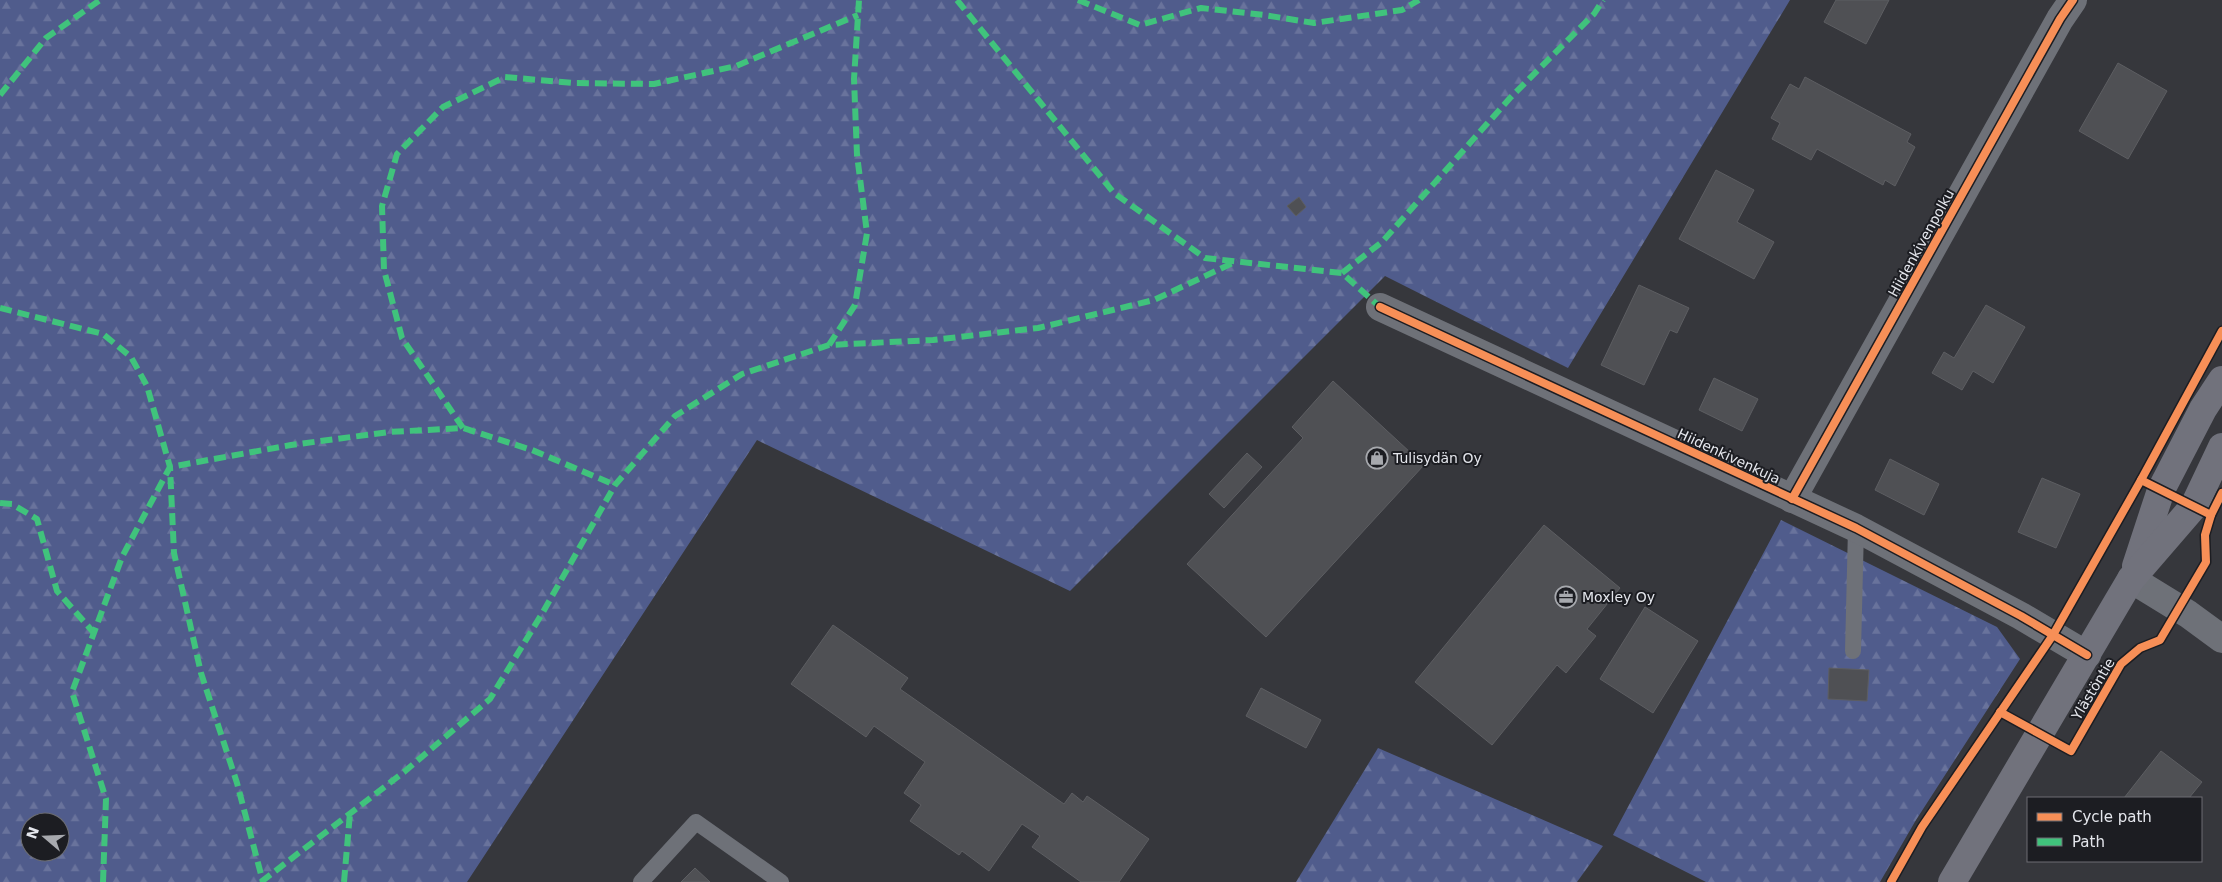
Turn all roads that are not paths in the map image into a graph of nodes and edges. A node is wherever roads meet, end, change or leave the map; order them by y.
1 (2073, 0) edge
2 (1380, 307) dead end
3 (2222, 380) edge
4 (2222, 447) edge
5 (1792, 499) junction
6 (1856, 528) junction
7 (2131, 579) junction
8 (2222, 639) edge
9 (1853, 651) dead end
10 (2087, 655) junction
11 (641, 882) edge
12 (781, 882) edge
13 (1952, 882) edge

1 - 5 street, Hiidenkivenpolku
2 - 5 street, Hiidenkivenkuja
3 - 7 main road, Ylästöntie
4 - 7 main road, Ylästöntie
5 - 6 street, Hiidenkivenkuja
6 - 9 lane
6 - 10 street, Hiidenkivenkuja
7 - 8 street
7 - 10 main road, Ylästöntie
10 - 13 main road, Ylästöntie
11 - 12 lane

